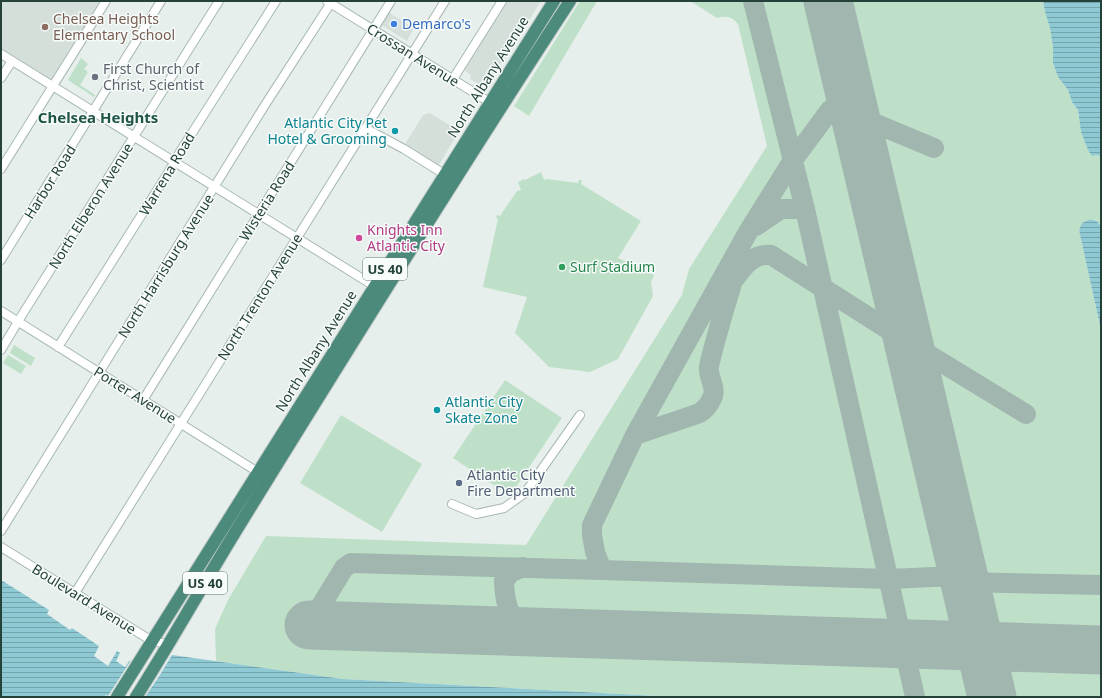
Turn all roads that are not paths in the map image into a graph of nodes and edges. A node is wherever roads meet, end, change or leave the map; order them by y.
1 (106, 1) edge
2 (161, 1) edge
3 (219, 1) edge
4 (276, 1) edge
5 (391, 1) edge
6 (445, 1) edge
7 (502, 1) edge
8 (554, 1) edge
9 (570, 1) edge
10 (330, 2) edge
11 (374, 30) junction
12 (1, 54) edge
13 (412, 54) junction
14 (12, 60) junction
15 (1, 78) edge
16 (453, 80) junction
17 (53, 87) junction
18 (495, 105) junction
19 (93, 111) junction
20 (365, 128) junction
21 (134, 138) junction
22 (174, 162) junction
23 (1, 169) edge
24 (444, 174) junction
25 (215, 188) junction
26 (258, 215) junction
27 (296, 239) junction
28 (1, 260) edge
29 (380, 290) junction
30 (1, 311) edge
31 (18, 322) junction
32 (58, 347) junction
33 (1, 350) edge
34 (99, 373) junction
35 (143, 400) junction
36 (580, 415) dead end
37 (181, 424) junction
38 (264, 476) junction
39 (452, 504) dead end
40 (1, 531) edge
41 (1, 547) edge
42 (75, 593) junction
43 (153, 641) junction
44 (169, 645) junction
45 (117, 697) edge
46 (136, 697) edge

1 - 17 street
2 - 19 street, Harbor Road
3 - 21 street, North Elberon Avenue
4 - 22 street, Warrena Road
5 - 11 street, Wisteria Road
6 - 13 street, North Trenton Avenue
7 - 16 street
8 - 18 highway, North Albany Avenue / US 40
9 - 18 highway, North Albany Avenue / US 40
10 - 11 street, Crossan Avenue
10 - 25 street, North Harrisburg Avenue
11 - 13 street, Crossan Avenue
11 - 26 street, Wisteria Road
12 - 14 street
13 - 16 street, Crossan Avenue
13 - 20 street, North Trenton Avenue
14 - 15 street
14 - 17 street
16 - 18 street, Crossan Avenue
17 - 19 street
17 - 23 street
18 - 24 highway, North Albany Avenue / US 40
18 - 29 highway, North Albany Avenue / US 40
19 - 21 street
19 - 28 street, Harbor Road
20 - 24 street
20 - 27 street, North Trenton Avenue
21 - 22 street
21 - 31 street, North Elberon Avenue
22 - 25 street
22 - 32 street, Warrena Road
24 - 29 highway, North Albany Avenue / US 40
25 - 26 street
25 - 34 street, North Harrisburg Avenue
26 - 27 street
26 - 35 street, Wisteria Road
27 - 29 street
27 - 37 street, North Trenton Avenue
29 - 38 highway, North Albany Avenue / US 40
30 - 31 street, Porter Avenue
31 - 32 street, Porter Avenue
31 - 33 street, North Elberon Avenue
32 - 34 street, Porter Avenue
34 - 35 street, Porter Avenue
34 - 40 street, North Harrisburg Avenue
35 - 37 street, Porter Avenue
36 - 39 street
37 - 38 street, Porter Avenue
37 - 42 street, North Trenton Avenue
38 - 43 highway, North Albany Avenue / US 40
38 - 44 highway, North Albany Avenue / US 40
41 - 42 street, Boulevard Avenue
42 - 43 street, Boulevard Avenue
43 - 44 street, Boulevard Avenue
43 - 45 highway, North Albany Avenue / US 40
44 - 46 highway, North Albany Avenue / US 40

